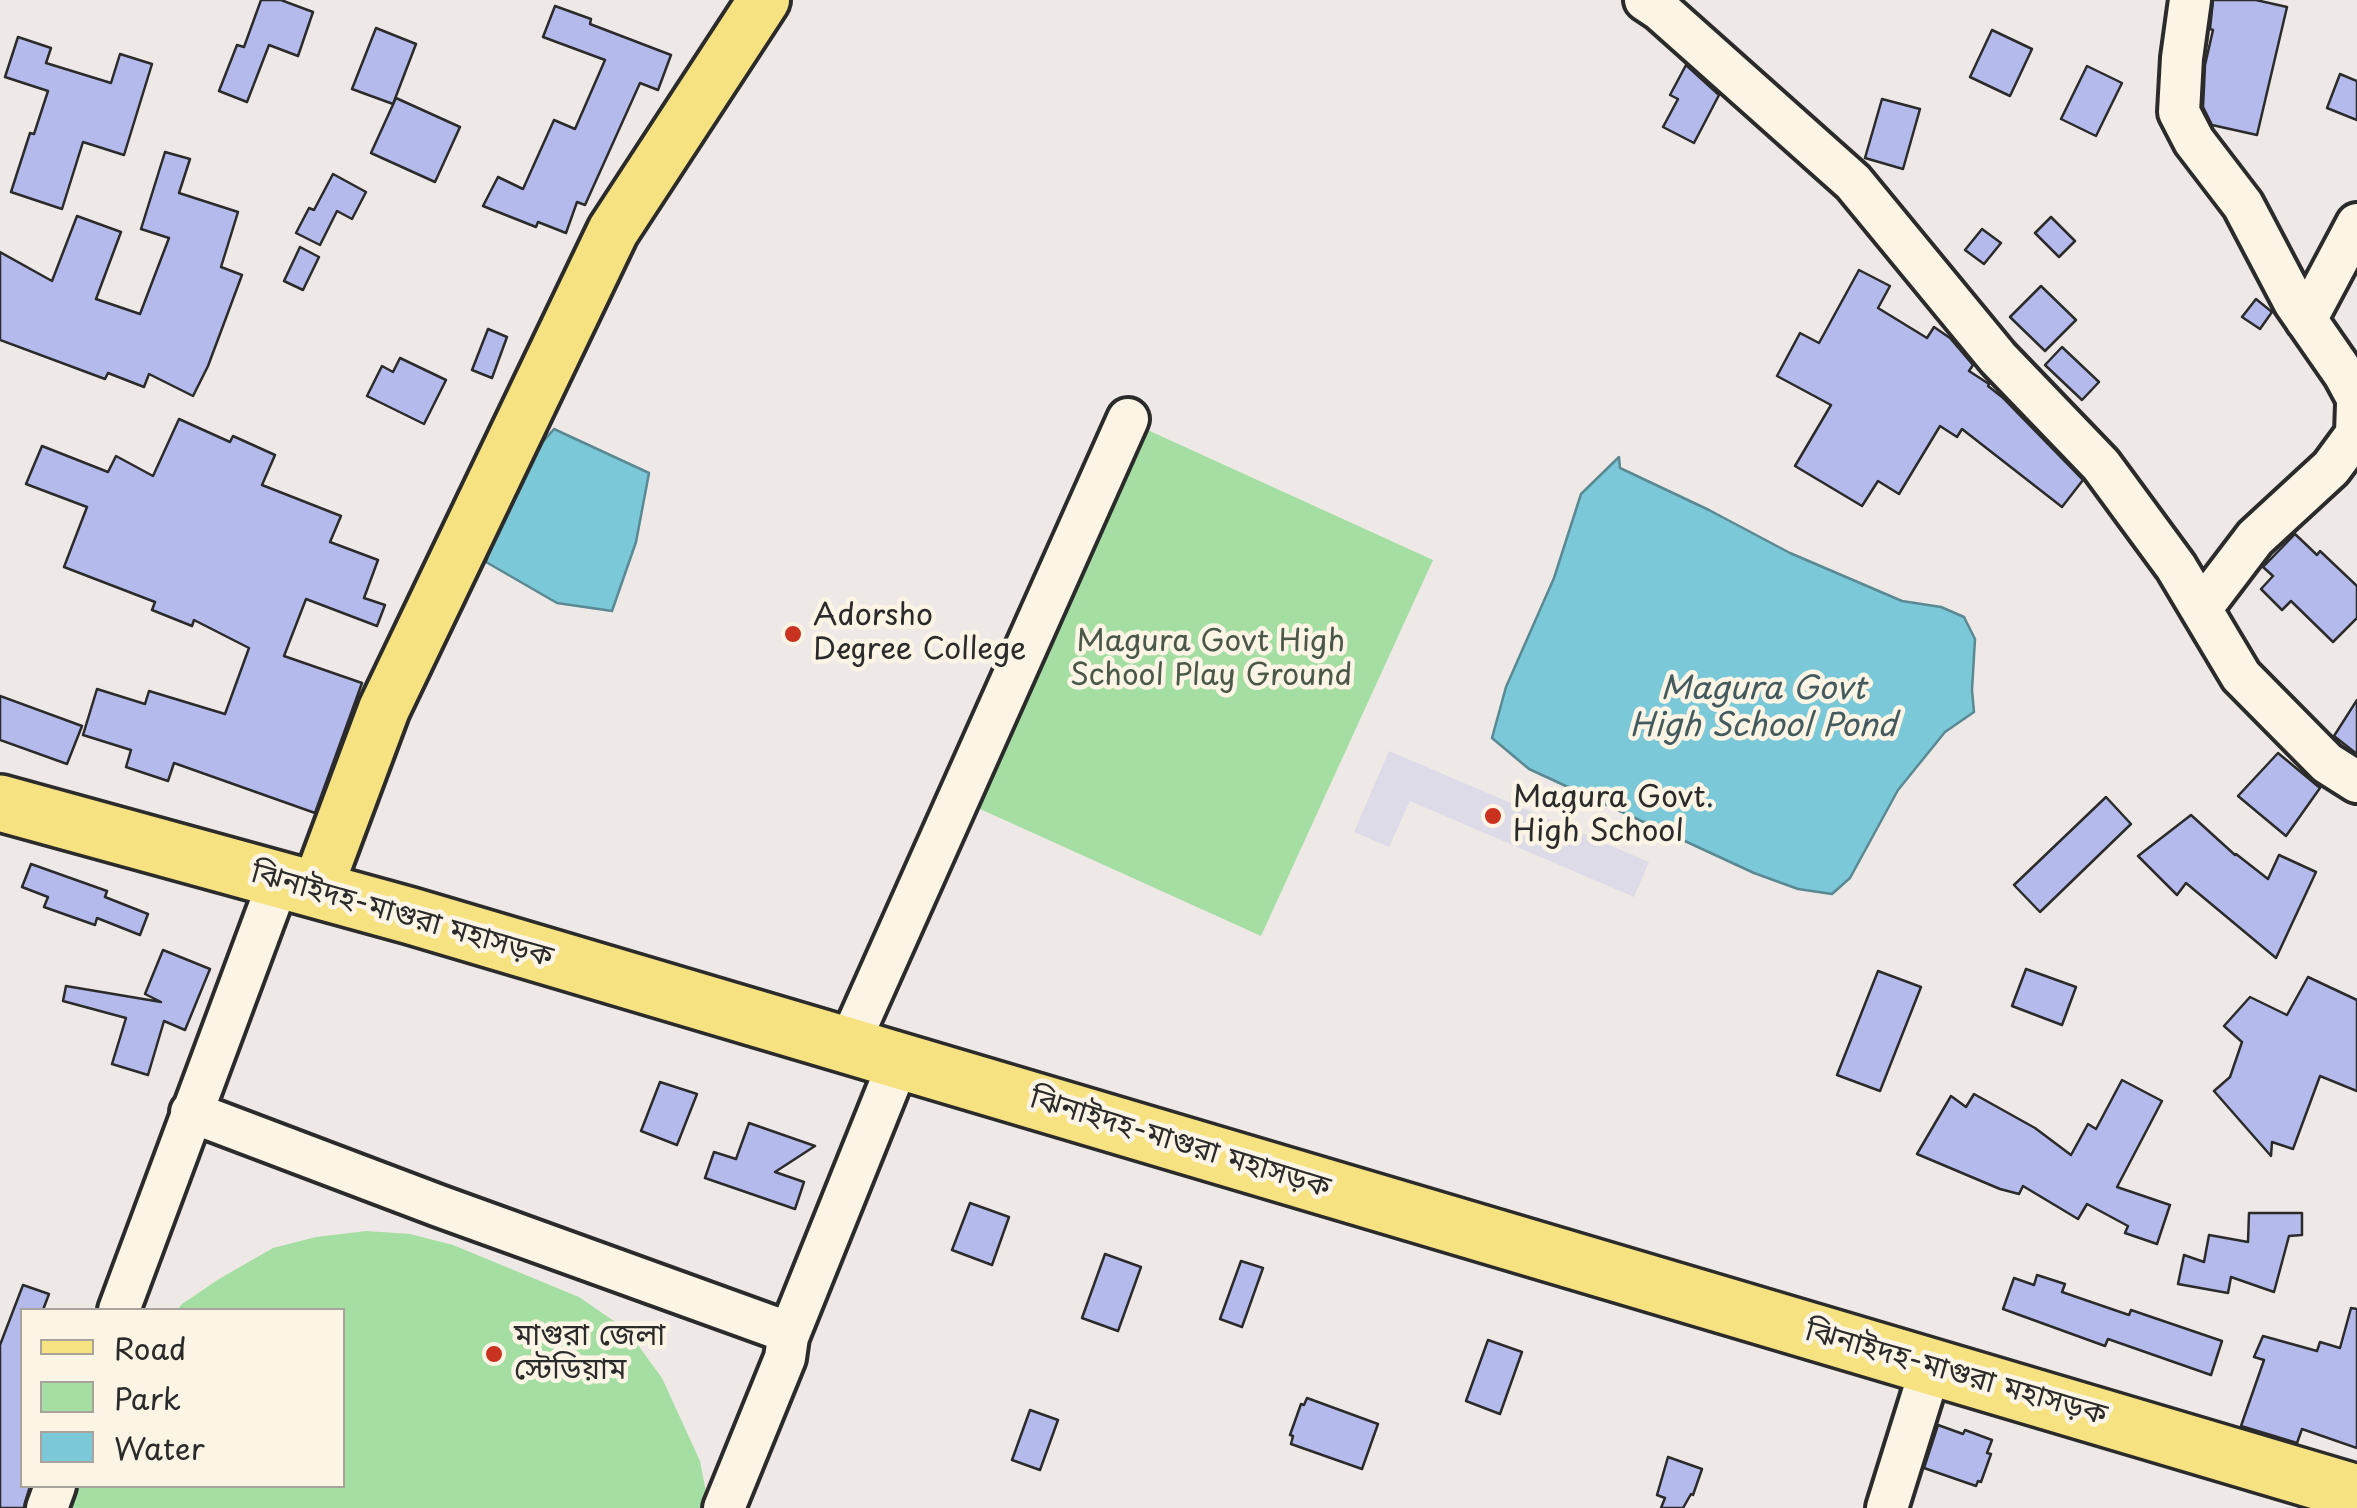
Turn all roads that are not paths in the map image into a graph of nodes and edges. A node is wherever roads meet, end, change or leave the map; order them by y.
1 (764, 0) edge
2 (1645, 0) edge
3 (2190, 0) edge
4 (2357, 224) edge
5 (2306, 320) junction
6 (2357, 401) edge
7 (1128, 419) dead end
8 (2201, 609) junction
9 (2357, 782) edge
10 (0, 803) edge
11 (297, 885) junction
12 (874, 1054) junction
13 (192, 1112) junction
14 (120, 1308) edge
15 (788, 1337) junction
16 (1931, 1367) junction
17 (2357, 1493) edge
18 (724, 1508) edge
19 (1888, 1508) edge

1 - 11 main road
2 - 8 street
3 - 5 street
4 - 5 street
5 - 6 street
6 - 8 street
7 - 12 street
8 - 9 street
10 - 11 highway, ঝিনাইদহ-মাগুরা মহাসড়ক
11 - 12 highway, ঝিনাইদহ-মাগুরা মহাসড়ক
11 - 13 street
12 - 15 street
12 - 16 highway, ঝিনাইদহ-মাগুরা মহাসড়ক
13 - 14 street
13 - 15 street
15 - 18 street
16 - 17 highway, ঝিনাইদহ-মাগুরা মহাসড়ক
16 - 19 street

